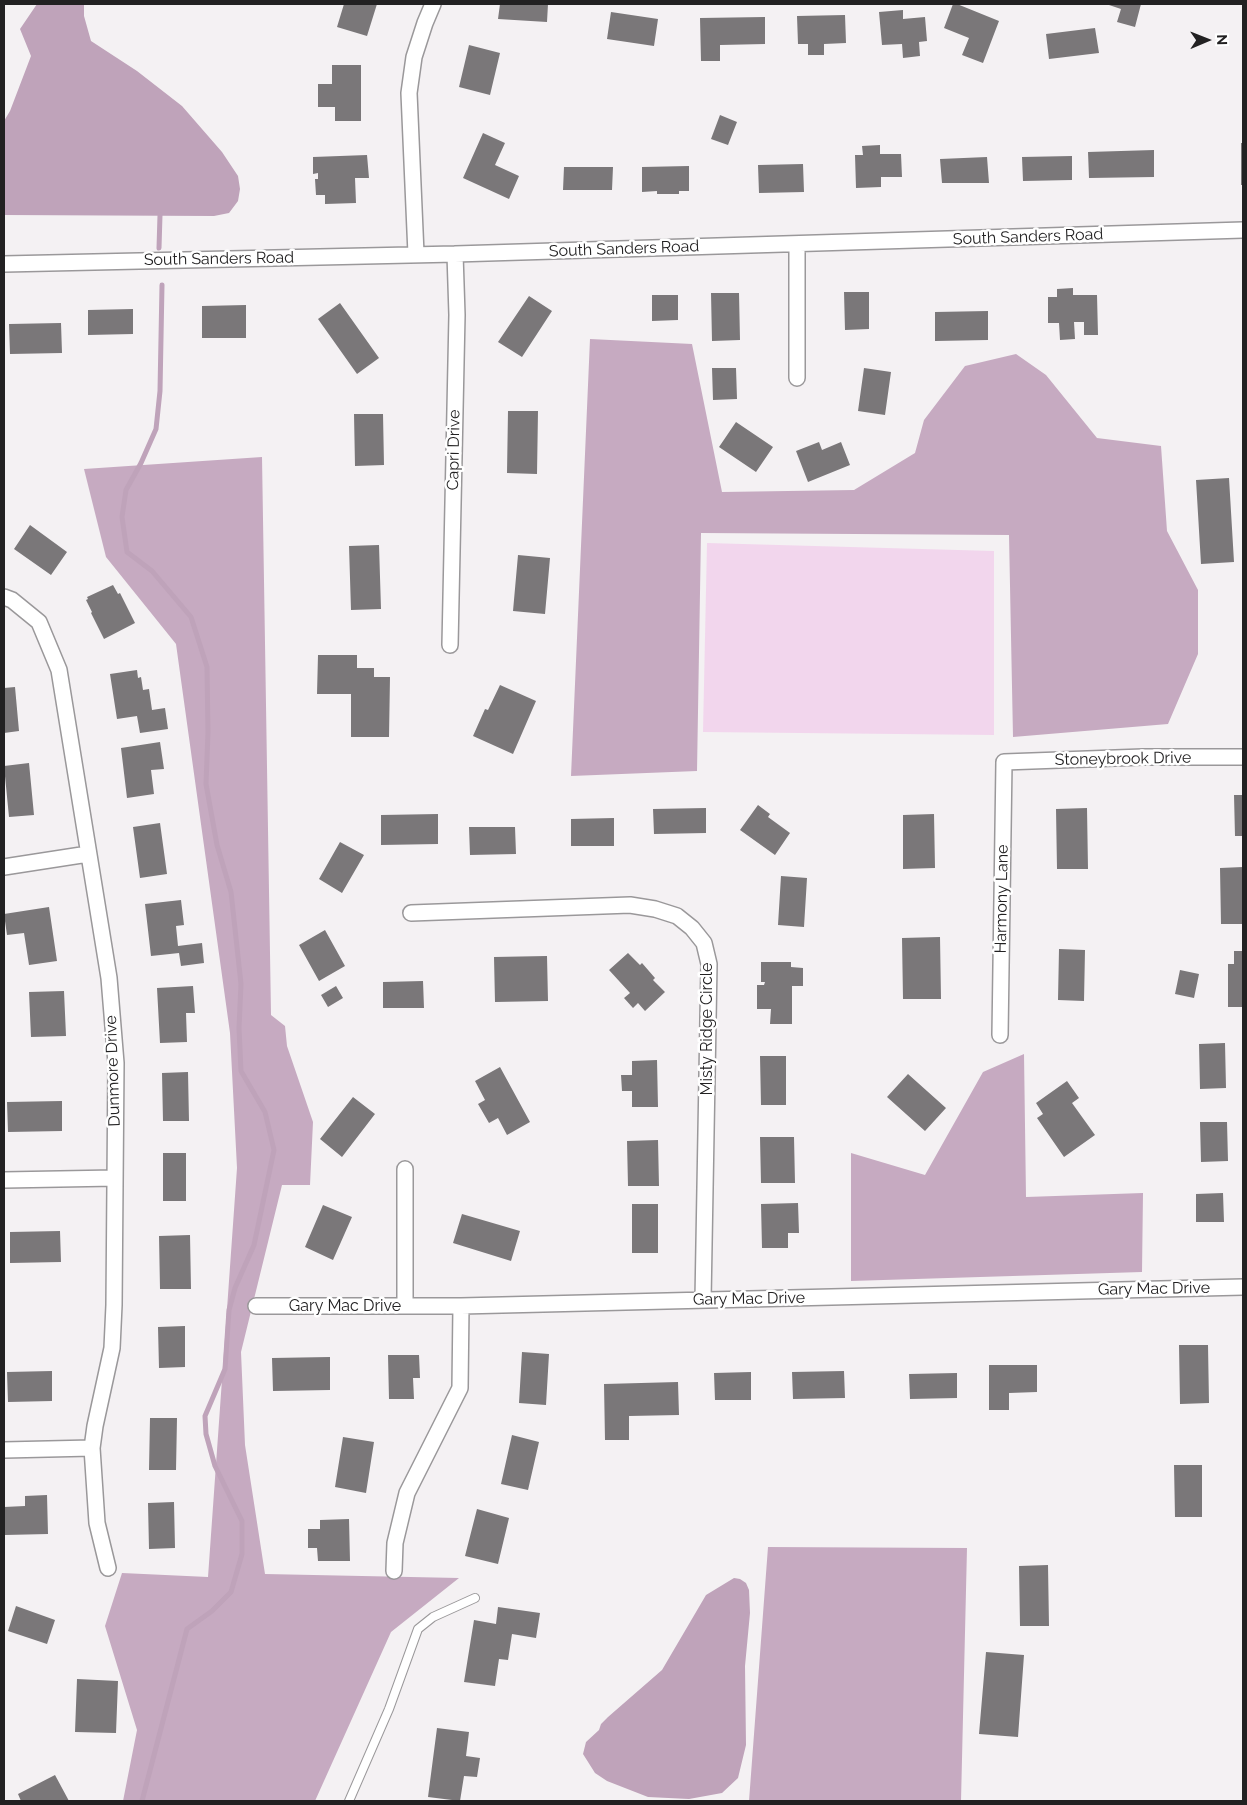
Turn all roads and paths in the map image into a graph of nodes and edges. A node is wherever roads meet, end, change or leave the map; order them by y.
1 (434, 4) edge
2 (1243, 230) edge
3 (797, 244) junction
4 (416, 254) junction
5 (455, 254) junction
6 (4, 264) edge
7 (797, 378) dead end
8 (4, 597) edge
9 (450, 645) dead end
10 (1243, 757) edge
11 (1004, 762) joint
12 (88, 854) junction
13 (4, 868) edge
14 (411, 912) dead end
15 (1000, 1036) dead end
16 (405, 1169) dead end
17 (115, 1178) junction
18 (4, 1180) edge
19 (1243, 1287) edge
20 (703, 1300) junction
21 (405, 1305) junction
22 (256, 1306) dead end
23 (461, 1306) junction
24 (92, 1448) junction
25 (4, 1450) edge
26 (108, 1568) dead end
27 (394, 1571) dead end
28 (476, 1598) dead end
29 (349, 1801) edge

1 - 4 street
2 - 3 street, South Sanders Road
3 - 5 street, South Sanders Road
3 - 7 street
4 - 5 street, South Sanders Road
4 - 6 street, South Sanders Road
5 - 9 street, Capri Drive
8 - 12 street, Dunmore Drive
10 - 11 street, Stoneybrook Drive
11 - 15 street, Harmony Lane
12 - 13 street
12 - 17 street, Dunmore Drive
14 - 20 street, Misty Ridge Circle
16 - 21 street
17 - 18 street
17 - 24 street, Dunmore Drive
19 - 20 street, Gary Mac Drive
20 - 23 street, Gary Mac Drive
21 - 22 street, Gary Mac Drive
21 - 23 street, Gary Mac Drive
23 - 27 street
24 - 25 street
24 - 26 street, Dunmore Drive
28 - 29 lane

